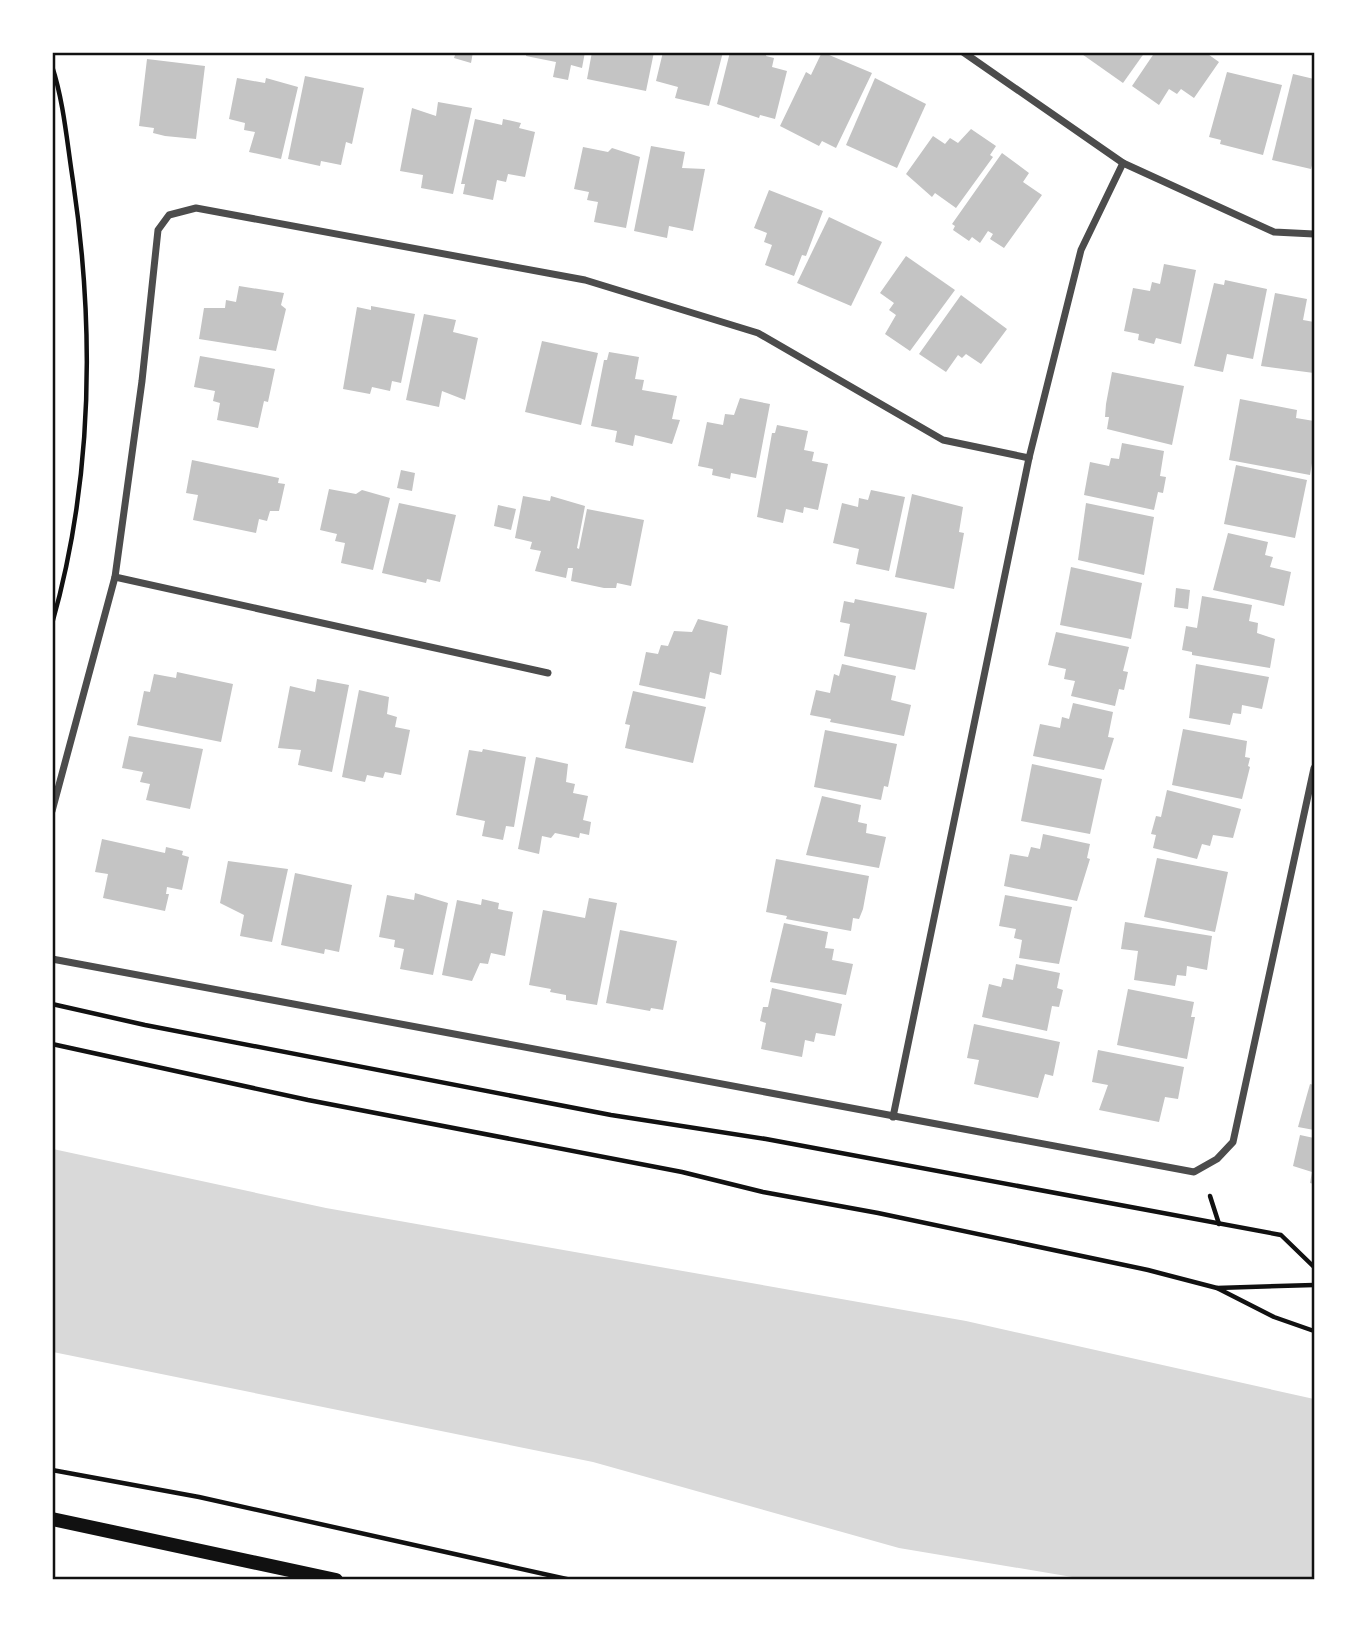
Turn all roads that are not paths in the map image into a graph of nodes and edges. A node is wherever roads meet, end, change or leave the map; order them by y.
1 (963, 52) edge
2 (1123, 163) junction
3 (1314, 234) edge
4 (1029, 458) junction
5 (115, 577) junction
6 (548, 673) dead end
7 (1314, 768) edge
8 (52, 811) edge
9 (52, 959) edge
10 (893, 1117) junction
11 (52, 1519) edge
12 (336, 1580) edge

1 - 2 street
2 - 3 street
2 - 4 street
4 - 5 street
4 - 10 street
5 - 6 street
5 - 8 street
7 - 10 street
9 - 10 street
11 - 12 main road

